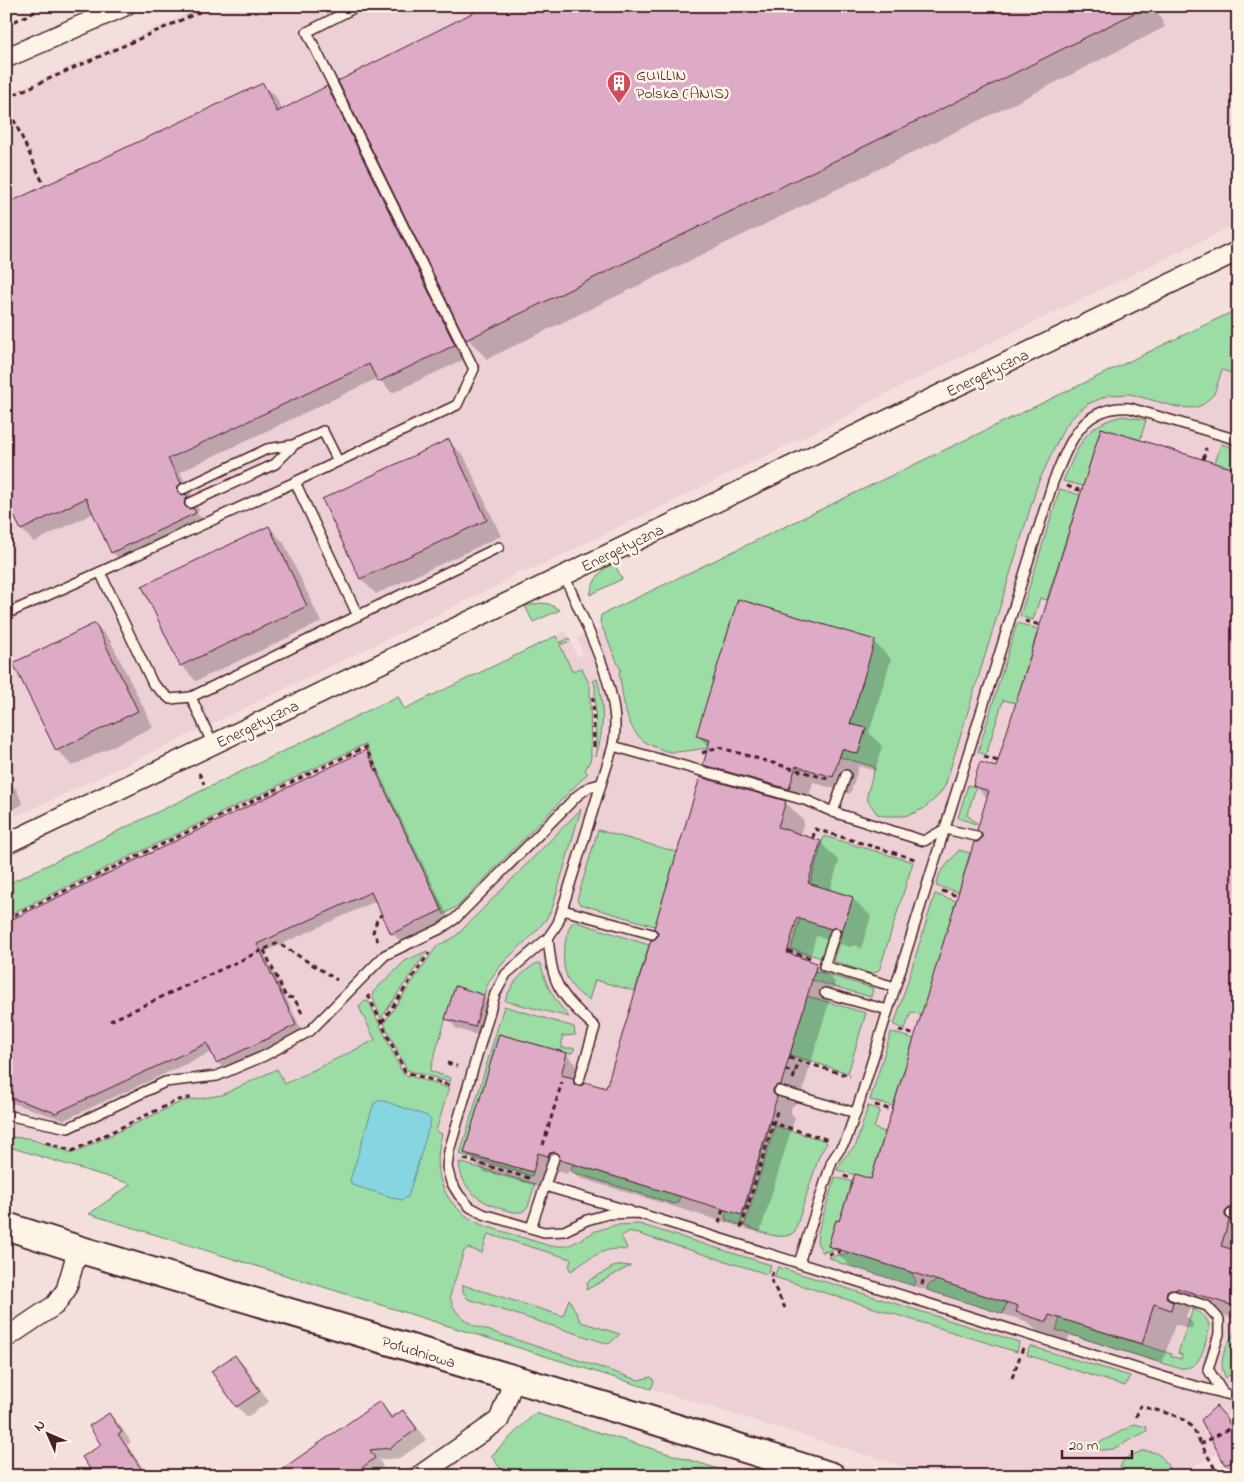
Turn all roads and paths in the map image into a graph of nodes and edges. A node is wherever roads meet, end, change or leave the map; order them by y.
1 (48, 6) edge
2 (125, 6) edge
3 (213, 6) edge
4 (358, 6) edge
5 (6, 24) edge
6 (6, 58) edge
7 (6, 98) edge
8 (6, 103) edge
9 (44, 185) dead end
10 (1238, 251) edge
11 (1238, 440) edge
12 (293, 446) junction
13 (338, 462) junction
14 (295, 482) junction
15 (183, 489) dead end
16 (190, 503) dead end
17 (499, 548) dead end
18 (100, 572) junction
19 (564, 575) junction
20 (6, 614) edge
21 (358, 616) junction
22 (191, 697) junction
23 (213, 744) junction
24 (613, 746) junction
25 (676, 764) junction
26 (378, 772) dead end
27 (846, 775) dead end
28 (829, 779) dead end
29 (600, 784) junction
30 (833, 812) junction
31 (946, 829) junction
32 (976, 836) dead end
33 (813, 838) dead end
34 (6, 844) edge
35 (918, 860) dead end
36 (563, 910) junction
37 (6, 919) edge
38 (835, 932) dead end
39 (652, 934) dead end
40 (548, 938) junction
41 (264, 950) junction
42 (788, 951) dead end
43 (429, 952) dead end
44 (825, 962) junction
45 (895, 987) junction
46 (351, 989) junction
47 (825, 993) dead end
48 (888, 1010) junction
49 (110, 1021) dead end
50 (381, 1022) dead end
51 (310, 1031) junction
52 (789, 1058) dead end
53 (799, 1061) junction
54 (785, 1070) dead end
55 (795, 1072) junction
56 (851, 1076) dead end
57 (579, 1080) dead end
58 (781, 1091) junction
59 (856, 1113) junction
60 (6, 1115) edge
61 (772, 1122) junction
62 (832, 1140) dead end
63 (554, 1158) dead end
64 (545, 1186) junction
65 (723, 1209) dead end
66 (638, 1213) junction
67 (719, 1222) dead end
68 (6, 1226) edge
69 (531, 1228) junction
70 (740, 1229) dead end
71 (78, 1249) junction
72 (840, 1250) dead end
73 (820, 1255) dead end
74 (799, 1263) junction
75 (770, 1278) dead end
76 (1172, 1295) dead end
77 (785, 1308) dead end
78 (6, 1338) edge
79 (514, 1380) junction
80 (1224, 1393) junction
81 (1238, 1398) edge
82 (1136, 1417) dead end
83 (1238, 1424) edge
84 (1201, 1444) junction
85 (1238, 1469) edge
86 (419, 1476) edge
87 (832, 1476) edge
88 (1219, 1476) edge
89 (1224, 1476) edge

1 - 5 path
2 - 6 street
3 - 7 path
4 - 13 lane
8 - 9 path
10 - 19 street, Energetyczna
11 - 31 lane
12 - 13 lane
12 - 15 lane
12 - 16 lane
13 - 14 lane
14 - 18 lane
14 - 21 lane
17 - 21 lane
18 - 20 lane
18 - 22 lane
19 - 23 street, Energetyczna
19 - 24 lane
21 - 22 lane
22 - 23 lane
23 - 34 street, Energetyczna
24 - 25 lane
24 - 29 lane
25 - 28 path
25 - 30 lane
26 - 37 path
27 - 30 lane
29 - 36 lane
29 - 46 lane
30 - 31 lane
31 - 32 lane
31 - 45 lane
33 - 35 path
36 - 39 lane
36 - 40 lane
38 - 44 lane
40 - 57 lane
40 - 69 lane
41 - 46 path
41 - 49 path
41 - 51 path
42 - 44 path
43 - 50 path
44 - 45 lane
45 - 48 lane
46 - 51 lane
47 - 48 lane
48 - 59 lane
51 - 60 lane
52 - 53 path
53 - 55 path
53 - 56 path
54 - 55 path
55 - 58 path
58 - 59 lane
58 - 61 path
59 - 74 lane
61 - 62 path
61 - 70 path
63 - 64 lane
64 - 66 lane
64 - 69 lane
65 - 67 path
66 - 69 lane
66 - 74 lane
68 - 71 street, Południowa
71 - 78 street
71 - 79 street, Południowa
72 - 73 path
74 - 80 lane
75 - 77 path
76 - 80 lane
79 - 86 street
79 - 87 street, Południowa
80 - 81 lane
82 - 84 path
83 - 84 path
84 - 88 path
85 - 89 path

